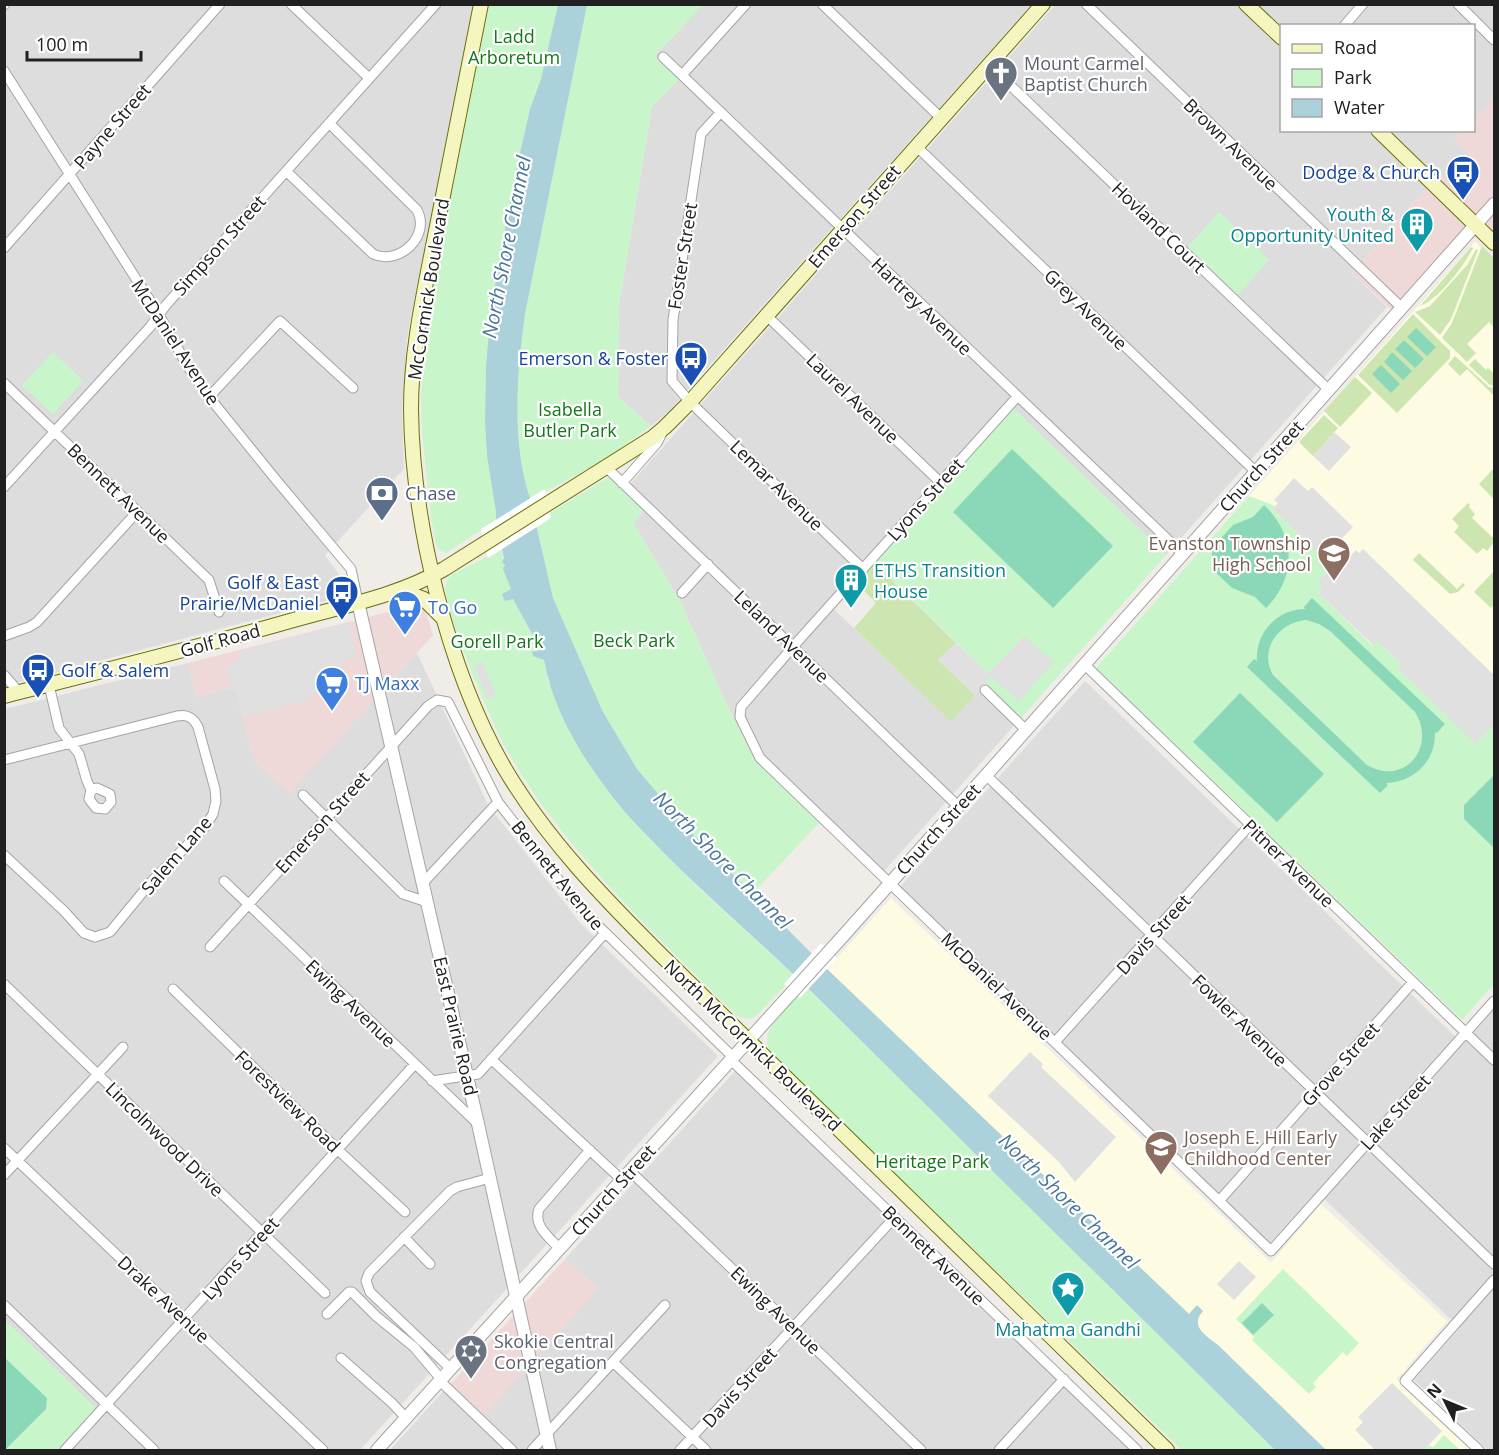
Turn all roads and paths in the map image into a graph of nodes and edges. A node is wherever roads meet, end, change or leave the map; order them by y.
1 (220, 4) edge
2 (291, 4) edge
3 (435, 4) edge
4 (481, 4) edge
5 (746, 4) edge
6 (822, 4) edge
7 (1086, 4) edge
8 (1246, 4) edge
9 (1363, 4) edge
10 (1458, 4) edge
11 (1038, 6) edge
12 (1346, 24) edge
13 (1280, 37) edge
14 (1494, 40) edge
15 (663, 57) dead end
16 (989, 65) junction
17 (4, 71) edge
18 (682, 75) junction
19 (369, 78) junction
20 (721, 112) junction
21 (941, 118) junction
22 (329, 123) junction
23 (1380, 132) edge
24 (916, 146) junction
25 (286, 171) junction
26 (69, 175) junction
27 (1494, 204) edge
28 (1476, 225) junction
29 (842, 229) junction
30 (1494, 243) edge
31 (4, 248) edge
32 (1402, 308) junction
33 (159, 315) junction
34 (766, 315) junction
35 (4, 383) edge
36 (353, 388) dead end
37 (1329, 390) junction
38 (209, 397) junction
39 (1017, 397) junction
40 (690, 402) junction
41 (665, 427) junction
42 (55, 431) junction
43 (606, 467) junction
44 (1256, 472) junction
45 (940, 482) junction
46 (622, 483) junction
47 (4, 487) edge
48 (137, 512) junction
49 (1183, 554) junction
50 (708, 564) junction
51 (863, 568) junction
52 (432, 576) junction
53 (400, 590) junction
54 (682, 592) dead end
55 (358, 602) junction
56 (219, 612) dead end
57 (445, 620) junction
58 (4, 636) edge
59 (793, 646) junction
60 (1084, 664) junction
61 (4, 675) edge
62 (49, 685) junction
63 (985, 690) dead end
64 (19, 693) junction
65 (4, 696) edge
66 (437, 700) joint
67 (740, 711) joint
68 (1026, 730) junction
69 (71, 743) junction
70 (391, 746) junction
71 (4, 760) edge
72 (986, 775) junction
73 (92, 789) dead end
74 (303, 795) dead end
75 (498, 802) junction
76 (958, 806) junction
77 (326, 819) junction
78 (1250, 825) junction
79 (4, 855) edge
80 (224, 881) dead end
81 (423, 883) junction
82 (890, 883) junction
83 (427, 902) junction
84 (249, 904) junction
85 (605, 933) junction
86 (1152, 934) junction
87 (210, 947) dead end
88 (1413, 982) junction
89 (4, 984) edge
90 (173, 989) dead end
91 (1494, 1001) edge
92 (1466, 1032) junction
93 (748, 1041) junction
94 (1055, 1042) junction
95 (123, 1047) dead end
96 (732, 1058) junction
97 (491, 1059) junction
98 (1494, 1060) edge
99 (415, 1064) junction
100 (98, 1074) junction
101 (467, 1075) junction
102 (432, 1081) junction
103 (1315, 1092) junction
104 (478, 1125) junction
105 (1368, 1142) junction
106 (4, 1148) edge
107 (338, 1150) junction
108 (590, 1150) junction
109 (18, 1161) junction
110 (4, 1175) edge
111 (626, 1175) junction
112 (490, 1178) junction
113 (1219, 1201) junction
114 (405, 1212) dead end
115 (895, 1217) junction
116 (262, 1234) junction
117 (404, 1237) junction
118 (560, 1249) junction
119 (1271, 1251) joint
120 (430, 1264) dead end
121 (1494, 1264) edge
122 (1494, 1280) edge
123 (325, 1293) dead end
124 (516, 1297) junction
125 (4, 1305) edge
126 (665, 1305) dead end
127 (327, 1314) dead end
128 (184, 1318) junction
129 (794, 1327) junction
130 (341, 1358) dead end
131 (613, 1362) junction
132 (451, 1369) junction
133 (1064, 1379) junction
134 (441, 1380) junction
135 (107, 1405) junction
136 (406, 1418) junction
137 (546, 1434) junction
138 (692, 1438) junction
139 (65, 1450) edge
140 (154, 1450) edge
141 (323, 1450) edge
142 (377, 1450) edge
143 (512, 1450) edge
144 (532, 1450) edge
145 (550, 1450) edge
146 (680, 1450) edge
147 (706, 1450) edge
148 (921, 1450) edge
149 (999, 1450) edge
150 (1137, 1450) edge
151 (1167, 1450) edge
152 (1479, 1450) edge

1 - 26 street, Payne Street
2 - 19 street
3 - 19 street, Simpson Street
4 - 52 main road, McCormick Boulevard
5 - 18 street
6 - 21 street
7 - 32 street, Brown Avenue
8 - 13 main road
9 - 12 street
10 - 14 street
11 - 16 main road, Emerson Street
15 - 18 street, Hartrey Avenue
16 - 21 main road, Emerson Street
16 - 37 street, Hovland Court
17 - 26 street, McDaniel Avenue
18 - 20 street, Hartrey Avenue
19 - 22 street, Simpson Street
20 - 29 street, Hartrey Avenue
20 - 40 street, Foster Street
21 - 24 main road, Emerson Street
22 - 25 street, Simpson Street
22 - 25 street
23 - 28 main road
24 - 29 main road, Emerson Street
24 - 44 street, Grey Avenue
25 - 33 street, Simpson Street
26 - 31 street, Payne Street
26 - 33 street, McDaniel Avenue
27 - 28 street, Church Street
28 - 30 main road
28 - 32 street, Church Street
29 - 34 main road, Emerson Street
29 - 39 street, Hartrey Avenue
32 - 37 street, Church Street
33 - 38 street, McDaniel Avenue
33 - 42 street, Simpson Street
34 - 40 main road, Emerson Street
34 - 45 street, Laurel Avenue
35 - 42 street, Bennett Avenue
36 - 38 street
37 - 44 street, Church Street
38 - 55 street, McDaniel Avenue
39 - 45 street, Lyons Street
39 - 49 street, Hartrey Avenue
40 - 41 main road, Emerson Street
40 - 51 street, Lemar Avenue
41 - 43 main road, Emerson Street
41 - 46 street, Emerson Street
42 - 47 street, Simpson Street
42 - 48 street, Bennett Avenue
43 - 46 street, Leland Avenue
43 - 52 main road, Emerson Street
44 - 49 street, Church Street
45 - 51 street, Lyons Street
46 - 50 street, Leland Avenue
48 - 56 street, Bennett Avenue
48 - 58 street
49 - 60 street, Church Street
50 - 54 street
50 - 59 street, Leland Avenue
51 - 59 street, Lyons Street
52 - 53 main road, Golf Road
52 - 57 main road, North McCormick Boulevard
53 - 55 main road, Golf Road
53 - 57 main road
55 - 62 main road, Golf Road
55 - 70 street, East Prairie Road
57 - 93 main road, North McCormick Boulevard
59 - 67 street, Lyons Street
59 - 76 street, Leland Avenue
60 - 68 street, Church Street
60 - 78 street, Pitner Avenue
61 - 64 street
62 - 64 main road, Golf Road
62 - 69 street
63 - 68 street
64 - 65 main road, Golf Road
66 - 70 street, Emerson Street
66 - 75 street, Bennett Avenue
67 - 82 street, McDaniel Avenue
68 - 72 street, Church Street
69 - 71 street, Salem Lane
69 - 73 street
69 - 79 street, Salem Lane
70 - 77 street, Emerson Street
70 - 81 street, East Prairie Road
72 - 76 street, Church Street
72 - 86 street, Fowler Avenue
74 - 77 street
75 - 81 street
75 - 85 street, Bennett Avenue
76 - 82 street, Church Street
77 - 83 street
77 - 84 street, Emerson Street
78 - 86 street, Davis Street
78 - 88 street, Pitner Avenue
80 - 84 street, Ewing Avenue
81 - 83 street, East Prairie Road
82 - 93 street, Church Street
82 - 94 street, McDaniel Avenue
83 - 101 street, East Prairie Road
84 - 87 street, Emerson Street
84 - 99 street, Ewing Avenue
85 - 96 street, Bennett Avenue
85 - 97 street
86 - 94 street, Davis Street
86 - 103 street, Fowler Avenue
88 - 92 street, Pitner Avenue
88 - 103 street, Grove Street
89 - 100 street, Lincolnwood Drive
90 - 107 street, Forestview Road
91 - 92 street, Lake Street
92 - 98 street, Pitner Avenue
92 - 105 street, Lake Street
93 - 96 street, Church Street
93 - 151 main road, North McCormick Boulevard
94 - 113 street, McDaniel Avenue
95 - 100 street
96 - 111 street, Church Street
96 - 115 street, Bennett Avenue
97 - 101 street
97 - 108 street, Ewing Avenue
99 - 102 street, Ewing Avenue
99 - 107 street, Lyons Street
100 - 109 street
100 - 116 street, Lincolnwood Drive
101 - 102 street
101 - 104 street, East Prairie Road
102 - 104 street, Ewing Avenue
103 - 105 street, Fowler Avenue
103 - 113 street, Grove Street
104 - 112 street, East Prairie Road
105 - 119 street, Lake Street
105 - 121 street, Fowler Avenue
106 - 109 street, Drake Avenue
107 - 114 street, Forestview Road
107 - 116 street, Lyons Street
108 - 111 street, Ewing Avenue
108 - 118 street
109 - 110 street
109 - 128 street, Drake Avenue
111 - 118 street, Church Street
111 - 129 street, Ewing Avenue
112 - 117 street
112 - 124 street, East Prairie Road
113 - 119 street, McDaniel Avenue
115 - 129 street, Davis Street
115 - 133 street, Bennett Avenue
116 - 123 street, Lincolnwood Drive
116 - 128 street, Lyons Street
117 - 120 street
117 - 132 street
118 - 124 street, Church Street
122 - 152 street
124 - 132 street, Church Street
124 - 137 street, East Prairie Road
125 - 135 street
126 - 131 street
127 - 134 street
128 - 135 street, Lyons Street
128 - 141 street, Drake Avenue
129 - 138 street, Davis Street
129 - 148 street, Ewing Avenue
130 - 136 street
131 - 137 street
131 - 138 street
132 - 134 street, Church Street
133 - 149 street
133 - 150 street, Bennett Avenue
134 - 136 street, Church Street
134 - 143 street
135 - 139 street, Lyons Street
135 - 140 street
136 - 142 street, Church Street
137 - 144 street
137 - 145 street, East Prairie Road
138 - 146 street, Davis Street
138 - 147 street

